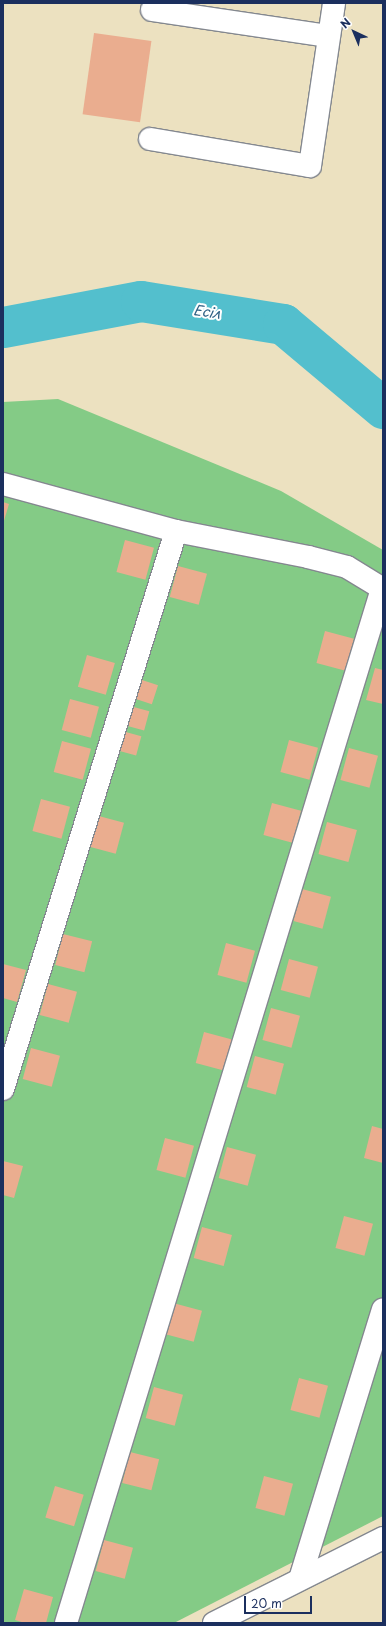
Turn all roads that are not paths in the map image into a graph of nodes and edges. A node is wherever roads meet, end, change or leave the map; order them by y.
1 (334, 3) edge
2 (152, 10) dead end
3 (328, 36) junction
4 (150, 139) dead end
5 (3, 484) edge
6 (176, 531) junction
7 (383, 589) edge
8 (3, 1089) edge
9 (383, 1309) edge
10 (383, 1538) edge
11 (300, 1580) junction
12 (66, 1623) edge
13 (214, 1623) edge

1 - 3 street
2 - 3 street
3 - 4 street
5 - 6 street
6 - 7 street
6 - 8 street
7 - 12 street
9 - 11 street
10 - 11 street
11 - 13 street

